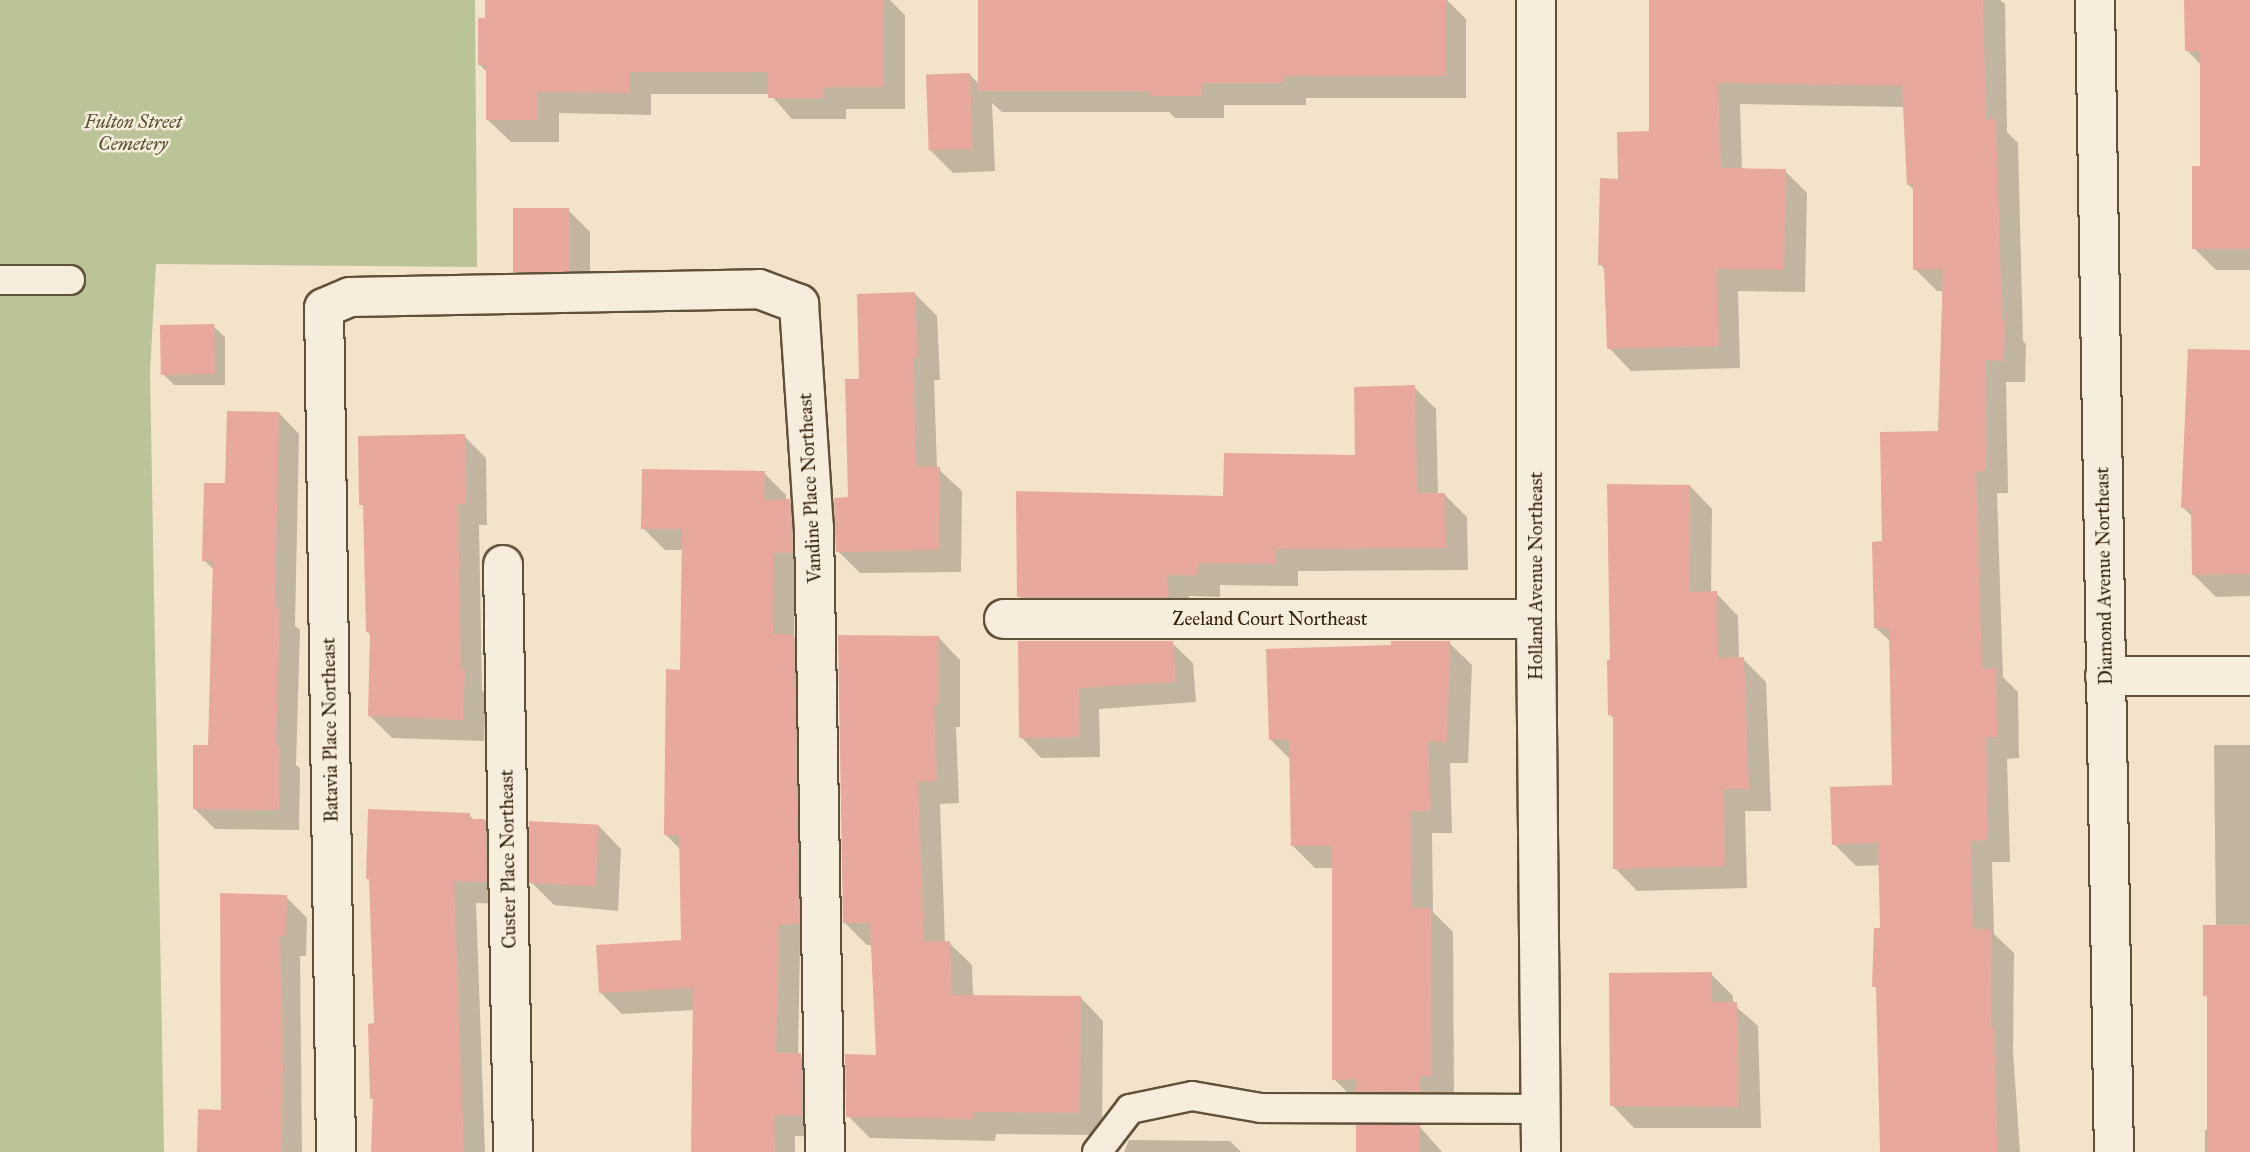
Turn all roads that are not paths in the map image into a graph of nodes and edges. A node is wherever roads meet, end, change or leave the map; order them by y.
1 (1535, 0) edge
2 (2095, 0) edge
3 (70, 279) dead end
4 (0, 280) edge
5 (324, 307) joint
6 (503, 565) dead end
7 (1004, 619) dead end
8 (1535, 619) junction
9 (2105, 676) junction
10 (2250, 676) edge
11 (1541, 1109) junction
12 (336, 1152) edge
13 (513, 1152) edge
14 (825, 1152) edge
15 (1097, 1152) edge
16 (1541, 1152) edge
17 (2114, 1152) edge

1 - 8 street, Holland Avenue Northeast
2 - 9 street, Diamond Avenue Northeast
3 - 4 lane
5 - 12 street, Batavia Place Northeast
5 - 14 street, Vandine Place Northeast
6 - 13 street, Custer Place Northeast
7 - 8 street, Zeeland Court Northeast
8 - 11 street, Holland Avenue Northeast
9 - 10 street
9 - 17 street, Diamond Avenue Northeast
11 - 15 lane
11 - 16 street, Holland Avenue Northeast

